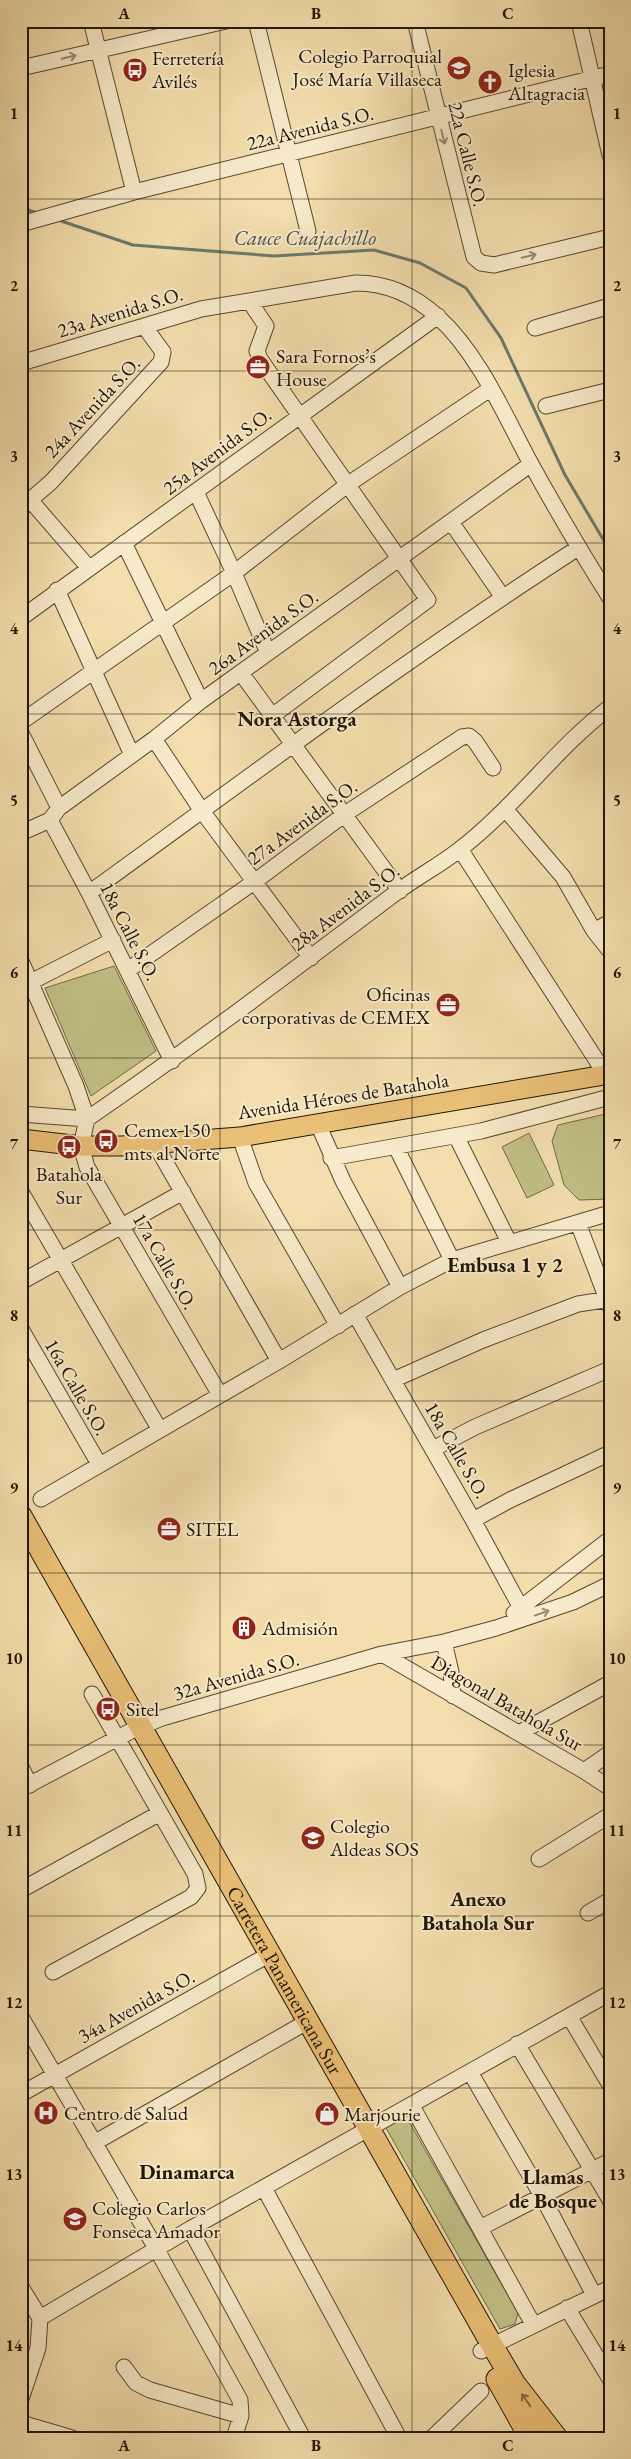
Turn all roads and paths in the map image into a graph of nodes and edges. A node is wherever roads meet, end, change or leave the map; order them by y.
1 (91, 21) edge
2 (226, 21) edge
3 (256, 21) edge
4 (416, 21) edge
5 (578, 21) edge
6 (99, 50) junction
7 (21, 68) edge
8 (610, 74) edge
9 (592, 78) junction
10 (439, 116) junction
11 (289, 154) junction
12 (610, 155) edge
13 (134, 192) junction
14 (28, 222) edge
15 (308, 231) dead end
16 (610, 237) edge
17 (250, 302) junction
18 (610, 306) edge
19 (438, 316) junction
20 (144, 326) junction
21 (535, 328) dead end
22 (21, 363) edge
23 (490, 389) junction
24 (610, 390) edge
25 (546, 406) dead end
26 (299, 415) junction
27 (531, 464) junction
28 (347, 485) junction
29 (196, 492) junction
30 (26, 504) edge
31 (451, 522) junction
32 (124, 543) junction
33 (578, 548) junction
34 (399, 560) junction
35 (89, 568) junction
36 (234, 573) junction
37 (57, 590) junction
38 (502, 596) junction
39 (610, 598) edge
40 (21, 618) edge
41 (162, 622) junction
42 (268, 653) junction
43 (93, 671) junction
44 (241, 673) junction
45 (201, 701) junction
46 (608, 712) edge
47 (272, 716) junction
48 (21, 722) edge
49 (154, 739) junction
50 (23, 741) edge
51 (293, 744) junction
52 (132, 755) junction
53 (494, 768) dead end
54 (506, 810) junction
55 (202, 811) junction
56 (54, 814) junction
57 (344, 814) junction
58 (21, 833) edge
59 (460, 850) junction
60 (254, 882) junction
61 (400, 890) junction
62 (89, 893) junction
63 (610, 922) edge
64 (594, 930) junction
65 (113, 940) junction
66 (610, 951) edge
67 (311, 958) junction
68 (21, 961) edge
69 (128, 970) junction
70 (26, 985) edge
71 (172, 1061) junction
72 (608, 1075) edge
73 (610, 1097) edge
74 (21, 1114) edge
75 (87, 1119) junction
76 (318, 1124) junction
77 (240, 1136) junction
78 (456, 1136) junction
79 (21, 1139) edge
80 (154, 1144) junction
81 (81, 1146) junction
82 (396, 1147) junction
83 (331, 1158) junction
84 (21, 1192) edge
85 (183, 1192) junction
86 (610, 1213) edge
87 (578, 1223) junction
88 (122, 1228) junction
89 (509, 1242) junction
90 (61, 1260) junction
91 (452, 1260) junction
92 (21, 1282) edge
93 (400, 1287) junction
94 (608, 1301) edge
95 (355, 1314) junction
96 (338, 1326) junction
97 (21, 1329) edge
98 (279, 1361) junction
99 (610, 1369) edge
100 (393, 1380) junction
101 (220, 1395) junction
102 (160, 1430) junction
103 (433, 1450) junction
104 (610, 1453) edge
105 (99, 1464) junction
106 (41, 1498) dead end
107 (21, 1516) edge
108 (474, 1520) junction
109 (610, 1539) edge
110 (21, 1542) edge
111 (610, 1584) edge
112 (521, 1608) junction
113 (496, 1628) junction
114 (444, 1642) junction
115 (382, 1654) junction
116 (610, 1682) edge
117 (92, 1694) dead end
118 (453, 1696) junction
119 (130, 1732) junction
120 (519, 1734) junction
121 (610, 1753) edge
122 (21, 1767) edge
123 (584, 1771) junction
124 (26, 1787) edge
125 (610, 1788) edge
126 (160, 1813) junction
127 (610, 1815) edge
128 (539, 1859) dead end
129 (21, 1890) edge
130 (610, 1900) edge
131 (588, 1913) dead end
132 (265, 1957) junction
133 (53, 1972) dead end
134 (610, 1993) edge
135 (569, 2016) junction
136 (21, 2017) edge
137 (298, 2027) junction
138 (517, 2044) junction
139 (606, 2069) edge
140 (470, 2072) junction
141 (55, 2074) junction
142 (610, 2085) edge
143 (21, 2094) edge
144 (412, 2106) junction
145 (363, 2132) junction
146 (94, 2142) junction
147 (610, 2161) edge
148 (593, 2169) junction
149 (264, 2188) junction
150 (542, 2196) junction
151 (610, 2200) edge
152 (480, 2228) junction
153 (190, 2229) junction
154 (157, 2250) junction
155 (21, 2287) edge
156 (610, 2288) edge
157 (594, 2295) junction
158 (567, 2308) junction
159 (40, 2318) junction
160 (533, 2324) junction
161 (486, 2348) junction
162 (124, 2367) dead end
163 (610, 2379) edge
164 (481, 2391) dead end
165 (21, 2399) edge
166 (241, 2416) junction
167 (21, 2424) edge
168 (72, 2438) edge
169 (234, 2438) edge
170 (303, 2438) edge
171 (400, 2438) edge
172 (432, 2438) edge
173 (530, 2438) edge
174 (557, 2438) edge

1 - 6 street
2 - 6 street
3 - 11 street
4 - 10 street, 22a Calle S.O.
5 - 9 street
7 -> 6 street
6 - 13 street
8 - 9 street, 22a Avenida S.O.
9 - 10 street, 22a Avenida S.O.
9 - 12 street
10 - 11 street, 22a Avenida S.O.
10 -> 16 street, 22a Calle S.O.
11 - 13 street, 22a Avenida S.O.
11 - 15 street
13 - 14 street, 22a Avenida S.O.
17 - 19 street, 23a Avenida S.O.
17 - 20 street, 23a Avenida S.O.
17 - 26 street
18 - 21 street
19 - 23 street, 23a Avenida S.O.
19 - 26 street, 25a Avenida S.O.
20 - 22 street, 23a Avenida S.O.
20 - 30 street, 24a Avenida S.O.
23 - 27 street, 23a Avenida S.O.
23 - 28 street
24 - 25 street
26 - 28 street
26 - 29 street, 25a Avenida S.O.
27 - 31 street, 26a Avenida S.O.
27 - 33 street, 23a Avenida S.O.
28 - 34 street
28 - 36 street
29 - 32 street, 25a Avenida S.O.
29 - 36 street
30 - 35 street
31 - 34 street, 26a Avenida S.O.
31 - 38 street
32 - 35 street, 25a Avenida S.O.
32 - 41 street
33 - 38 street
33 - 39 street, 23a Avenida S.O.
34 - 42 street, 26a Avenida S.O.
34 - 47 street
35 - 37 street, 25a Avenida S.O.
36 - 41 street
36 - 42 street
37 - 40 street, 25a Avenida S.O.
37 - 43 street
38 - 51 street
41 - 43 street
41 - 45 street
42 - 44 street, 26a Avenida S.O.
43 - 48 street
43 - 52 street
44 - 45 street, 26a Avenida S.O.
44 - 47 street
45 - 49 street, 26a Avenida S.O.
46 - 54 street, 28a Avenida S.O.
47 - 51 street
49 - 52 street, 26a Avenida S.O.
49 - 55 street
50 - 56 street, 18a Calle S.O.
51 - 55 street
51 - 57 street
52 - 56 street, 26a Avenida S.O.
53 - 57 street, 27a Avenida S.O.
54 - 59 street, 28a Avenida S.O.
54 - 64 street
55 - 60 street
55 - 62 street
56 - 58 street, 26a Avenida S.O.
56 - 62 street, 18a Calle S.O.
57 - 60 street, 27a Avenida S.O.
57 - 61 street
59 - 61 street, 28a Avenida S.O.
59 - 72 street
60 - 67 street
60 - 69 street, 27a Avenida S.O.
61 - 67 street, 28a Avenida S.O.
62 - 65 street, 18a Calle S.O.
63 - 64 street
64 - 66 street
65 - 69 street, 18a Calle S.O.
65 - 70 street
67 - 71 street, 28a Avenida S.O.
68 - 70 street
69 - 71 street, 18a Calle S.O.
70 - 75 street
71 - 75 street, 28a Avenida S.O.
72 - 76 main road, Avenida Héroes de Batahola
73 - 78 street
74 - 75 street
75 - 81 street
76 - 77 main road, Avenida Héroes de Batahola
76 - 83 street
77 - 80 main road, Avenida Héroes de Batahola
77 - 96 street
78 - 82 street
78 - 89 street
79 - 81 main road, Avenida Héroes de Batahola
80 - 81 main road, Avenida Héroes de Batahola
80 - 85 street
81 - 88 street, 17a Calle S.O.
82 - 83 street
82 - 91 street
83 - 93 street
84 - 90 street
85 - 88 street
85 - 98 street
86 - 87 street
87 - 89 street
87 - 94 street
88 - 90 street
88 - 101 street, 17a Calle S.O.
89 - 91 street
90 - 92 street
90 - 102 street
91 - 93 street
93 - 95 street
94 - 100 street
95 - 96 street
95 - 100 street, 18a Calle S.O.
96 - 98 street
97 - 105 street, 16a Calle S.O.
98 - 101 street
99 - 103 street
100 - 103 street, 18a Calle S.O.
101 - 102 street
102 - 105 street
103 - 108 street, 18a Calle S.O.
104 - 108 street
105 - 106 street
107 - 119 highway, Carretera Panamericana Sur
108 - 112 street, 18a Calle S.O.
109 - 112 street
110 - 119 highway, Carretera Panamericana Sur
113 -> 111 street, 32a Avenida S.O.
112 - 113 street
113 - 114 street, 32a Avenida S.O.
114 - 115 street, 32a Avenida S.O.
114 - 118 street
115 - 118 street, Diagonal Batahola Sur
115 - 119 street, 32a Avenida S.O.
116 - 120 street
117 - 119 street
118 - 120 street, Diagonal Batahola Sur
119 - 124 street, 32a Avenida S.O.
119 - 126 street
119 - 132 highway, Carretera Panamericana Sur
120 - 123 street, Diagonal Batahola Sur
121 - 123 street
122 - 124 street
123 - 125 street, Diagonal Batahola Sur
126 - 129 street
126 - 133 street
127 - 128 street
130 - 131 street
132 - 137 highway, Carretera Panamericana Sur
132 - 141 street, 34a Avenida S.O.
132 - 145 highway, Carretera Panamericana Sur
134 - 135 street
135 - 138 street
135 - 139 street
136 - 141 street
137 - 145 highway, Carretera Panamericana Sur
137 - 146 street
138 - 140 street
138 - 148 street
139 - 142 street
140 - 144 street
140 - 150 street
141 - 143 street, 34a Avenida S.O.
141 - 146 street
144 - 145 street
144 - 152 street
145 - 149 street
145 - 161 highway, Carretera Panamericana Sur
146 - 154 street
147 - 148 street
148 - 150 street
148 - 151 street
149 - 153 street
149 - 171 street
150 - 152 street
150 - 157 street
152 - 160 street
153 - 154 street
153 - 170 street
154 - 159 street
154 - 166 street
155 - 159 street
156 - 157 street
157 - 158 street
158 - 160 street
158 - 163 street
159 - 165 street
160 - 161 street
161 - 173 highway, Carretera Panamericana Sur
174 -> 161 highway, Carretera Panamericana Sur
162 - 166 street
164 - 172 street
166 - 169 street
167 - 168 street

